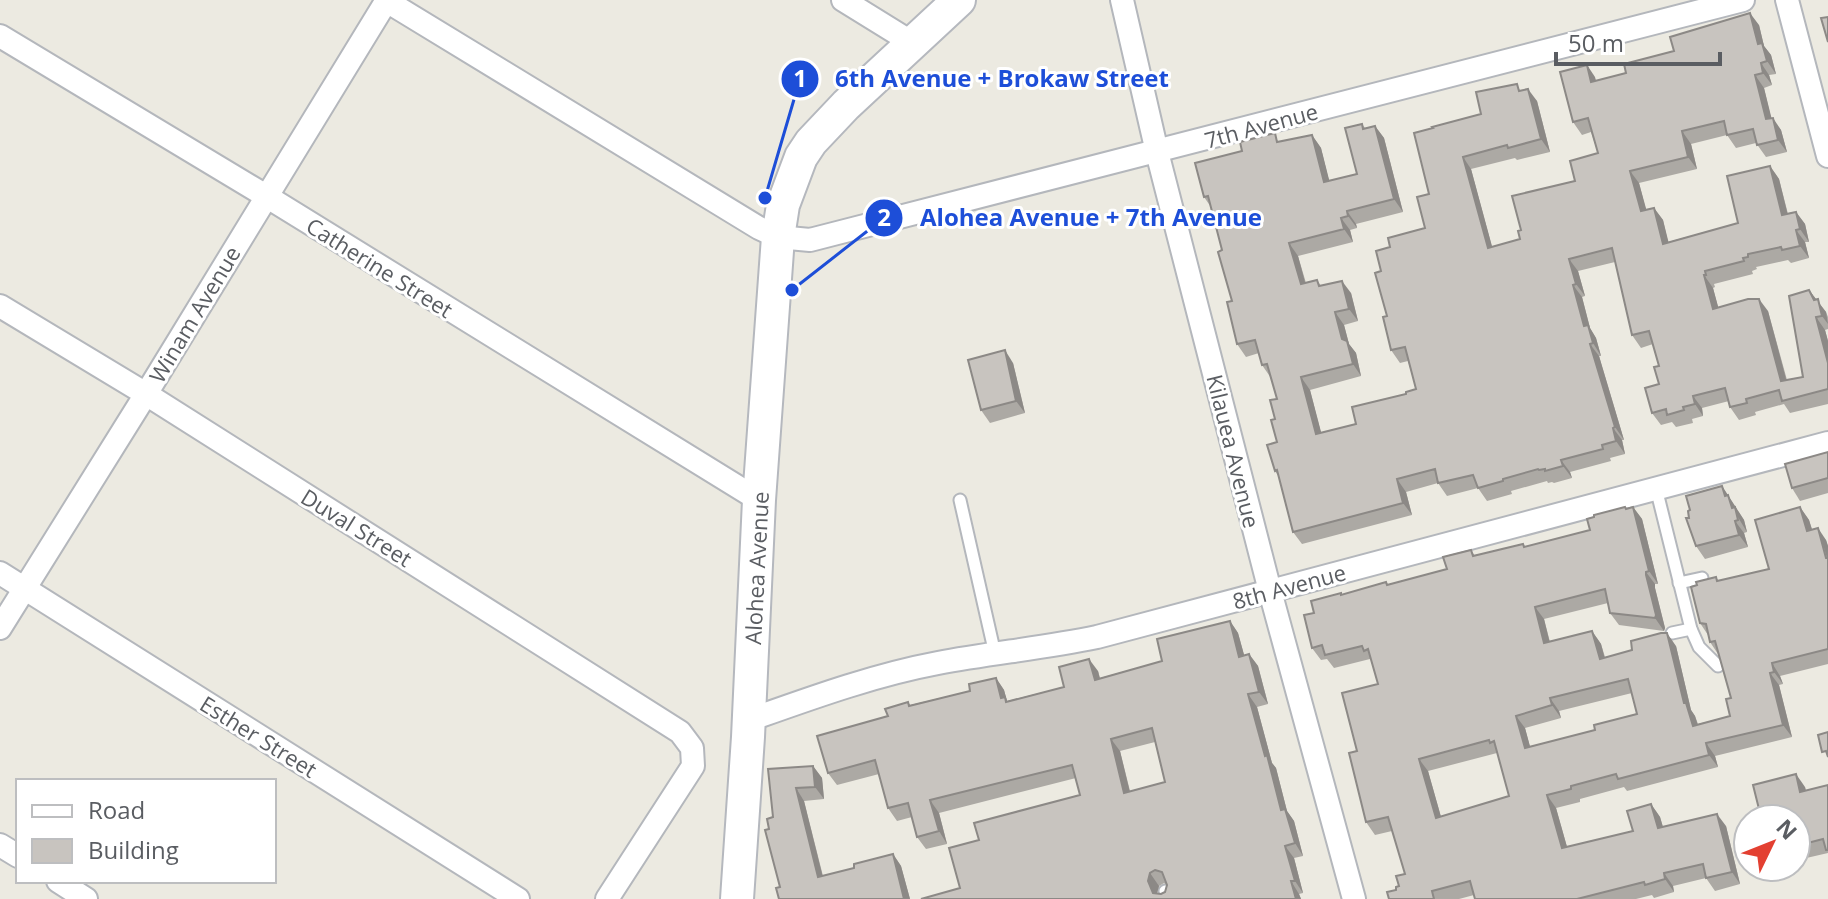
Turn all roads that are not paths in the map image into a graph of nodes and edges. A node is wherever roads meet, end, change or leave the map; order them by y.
1 (386, 0) edge
2 (843, 0) edge
3 (959, 0) edge
4 (1122, 0) edge
5 (1743, 0) edge
6 (1787, 0) edge
7 (0, 36) edge
8 (911, 42) junction
9 (1157, 152) junction
10 (1828, 156) edge
11 (266, 196) junction
12 (778, 237) junction
13 (0, 306) edge
14 (146, 394) junction
15 (1828, 443) edge
16 (1656, 488) junction
17 (759, 500) junction
18 (960, 500) dead end
19 (0, 573) edge
20 (1702, 578) edge
21 (1679, 583) junction
22 (25, 588) junction
23 (1270, 591) junction
24 (0, 628) edge
25 (1691, 629) junction
26 (1672, 633) dead end
27 (995, 654) junction
28 (1718, 666) edge
29 (749, 720) junction
30 (61, 883) edge
31 (86, 899) edge
32 (518, 899) edge
33 (607, 899) edge
34 (737, 899) edge
35 (1354, 899) edge

1 - 11 street, Winam Avenue
1 - 12 street
2 - 8 street
3 - 8 street, Alohea Avenue
4 - 9 street, Kilauea Avenue
5 - 9 street, 7th Avenue
6 - 10 street
7 - 11 street, Catherine Street
8 - 12 street, Alohea Avenue
9 - 12 street, 7th Avenue
9 - 23 street, Kilauea Avenue
11 - 14 street, Winam Avenue
11 - 17 street, Catherine Street
12 - 17 street, Alohea Avenue
13 - 14 street, Duval Street
14 - 22 street, Winam Avenue
14 - 33 street, Duval Street
15 - 16 street, 8th Avenue
16 - 21 lane
16 - 23 street, 8th Avenue
17 - 29 street, Alohea Avenue
18 - 27 lane
19 - 22 street, Esther Street
20 - 21 lane
21 - 25 lane
22 - 24 street, Winam Avenue
22 - 32 street, Esther Street
23 - 27 street, 8th Avenue
23 - 35 street, Kilauea Avenue
25 - 26 lane
25 - 28 lane
27 - 29 street, 8th Avenue
29 - 34 street, Alohea Avenue
30 - 31 street

